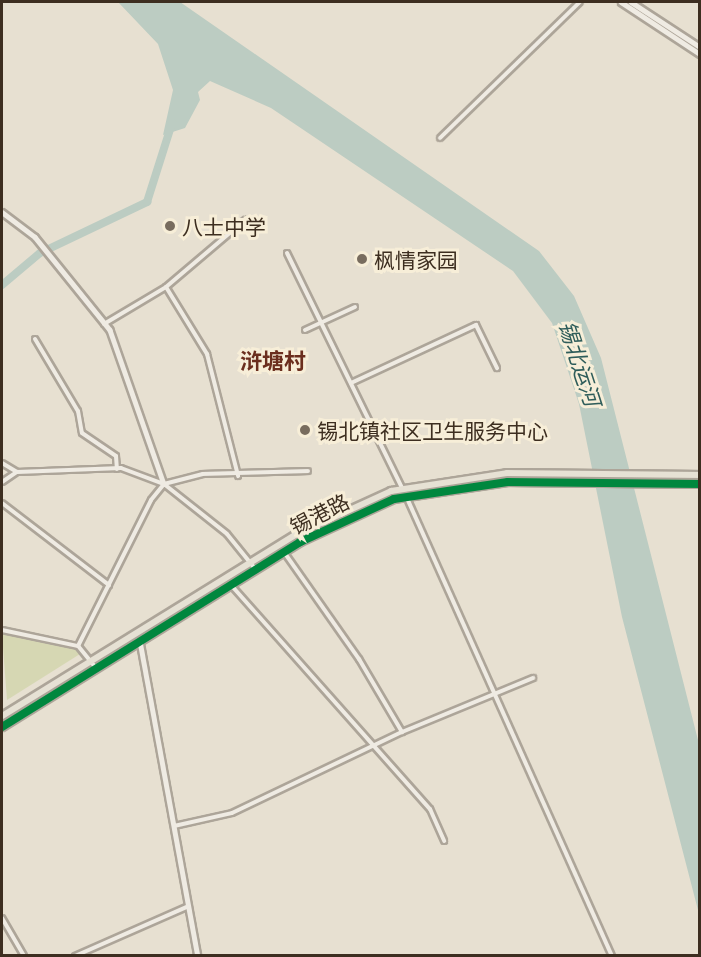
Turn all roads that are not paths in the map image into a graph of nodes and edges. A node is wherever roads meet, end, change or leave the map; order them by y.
1 (580, 2) edge
2 (621, 2) edge
3 (631, 2) edge
4 (699, 47) edge
5 (699, 54) edge
6 (440, 138) dead end
7 (2, 212) edge
8 (245, 220) dead end
9 (287, 253) dead end
10 (166, 287) junction
11 (355, 307) dead end
12 (322, 323) junction
13 (104, 324) junction
14 (304, 330) dead end
15 (34, 339) dead end
16 (497, 368) dead end
17 (351, 384) junction
18 (2, 463) edge
19 (117, 469) junction
20 (308, 471) dead end
21 (17, 472) junction
22 (699, 475) edge
23 (238, 476) junction
24 (2, 482) edge
25 (164, 484) junction
26 (699, 484) edge
27 (402, 488) junction
28 (406, 496) junction
29 (2, 502) edge
30 (284, 552) junction
31 (252, 563) junction
32 (256, 570) junction
33 (108, 585) junction
34 (231, 585) junction
35 (2, 630) edge
36 (140, 641) junction
37 (78, 646) junction
38 (92, 661) junction
39 (96, 668) junction
40 (533, 678) dead end
41 (497, 694) junction
42 (2, 716) edge
43 (2, 727) edge
44 (402, 732) junction
45 (374, 746) junction
46 (173, 826) junction
47 (444, 841) dead end
48 (189, 906) junction
49 (2, 918) edge
50 (24, 956) edge
51 (75, 956) edge
52 (198, 956) edge
53 (612, 956) edge

1 - 6 street
2 - 5 street
3 - 4 street
7 - 13 street
8 - 10 street
9 - 12 street
10 - 13 street
10 - 23 street
11 - 12 street
12 - 14 street
12 - 17 street
13 - 25 street
15 - 19 street
16 - 17 street
17 - 27 street
18 - 21 street
19 - 21 street
19 - 25 street
20 - 23 street
21 - 24 street
22 - 27 main road, 锡港路
23 - 25 street
25 - 31 street
25 - 33 street
26 - 28 main road, 锡港路
27 - 31 main road, 锡港路
28 - 30 main road, 锡港路
28 - 41 street
29 - 33 street
30 - 32 main road, 锡港路
30 - 44 street
31 - 32 street
31 - 38 main road, 锡港路
32 - 34 main road, 锡港路
33 - 37 street
34 - 36 main road, 锡港路
34 - 45 street
35 - 37 street
36 - 39 main road, 锡港路
36 - 46 street
37 - 38 street
38 - 39 street
38 - 42 main road, 锡港路
39 - 43 main road, 锡港路
40 - 41 street
41 - 44 street
41 - 53 street
44 - 45 street
45 - 46 street
45 - 47 street
46 - 48 street
48 - 51 street
48 - 52 street
49 - 50 street

